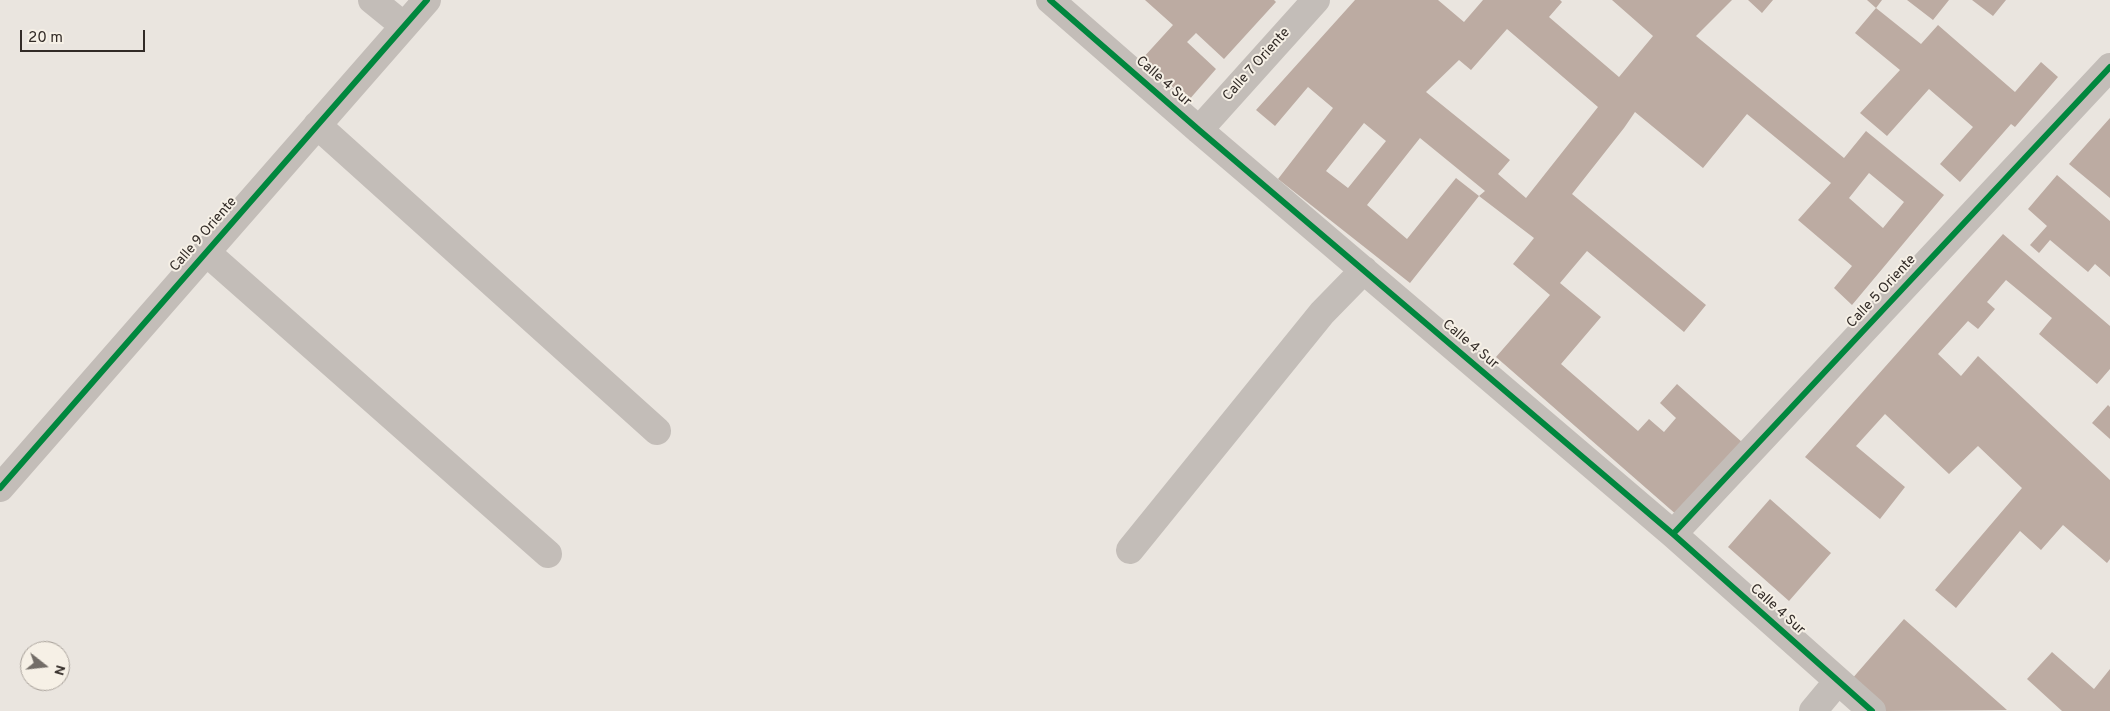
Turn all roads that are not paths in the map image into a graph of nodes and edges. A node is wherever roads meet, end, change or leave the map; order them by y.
1 (372, 0) edge
2 (427, 0) edge
3 (1050, 0) edge
4 (1316, 0) edge
5 (404, 26) junction
6 (2110, 67) edge
7 (317, 125) junction
8 (1199, 130) junction
9 (206, 252) junction
10 (1364, 270) junction
11 (657, 432) dead end
12 (32, 451) junction
13 (0, 454) edge
14 (0, 488) edge
15 (1673, 534) junction
16 (1130, 550) dead end
17 (548, 554) dead end
18 (1838, 681) junction
19 (1813, 711) edge
20 (1872, 711) edge

1 - 5 street
2 - 5 street, Calle 9 Oriente
3 - 8 street, Calle 4 Sur
4 - 8 street, Calle 7 Oriente
5 - 7 street, Calle 9 Oriente
6 - 15 street, Calle 5 Oriente
7 - 9 street, Calle 9 Oriente
7 - 11 street
8 - 10 street, Calle 4 Sur
9 - 12 street, Calle 9 Oriente
9 - 17 street
10 - 15 street, Calle 4 Sur
10 - 16 street
12 - 13 street
12 - 14 street, Calle 9 Oriente
15 - 18 street, Calle 4 Sur
18 - 19 street
18 - 20 street, Calle 4 Sur

